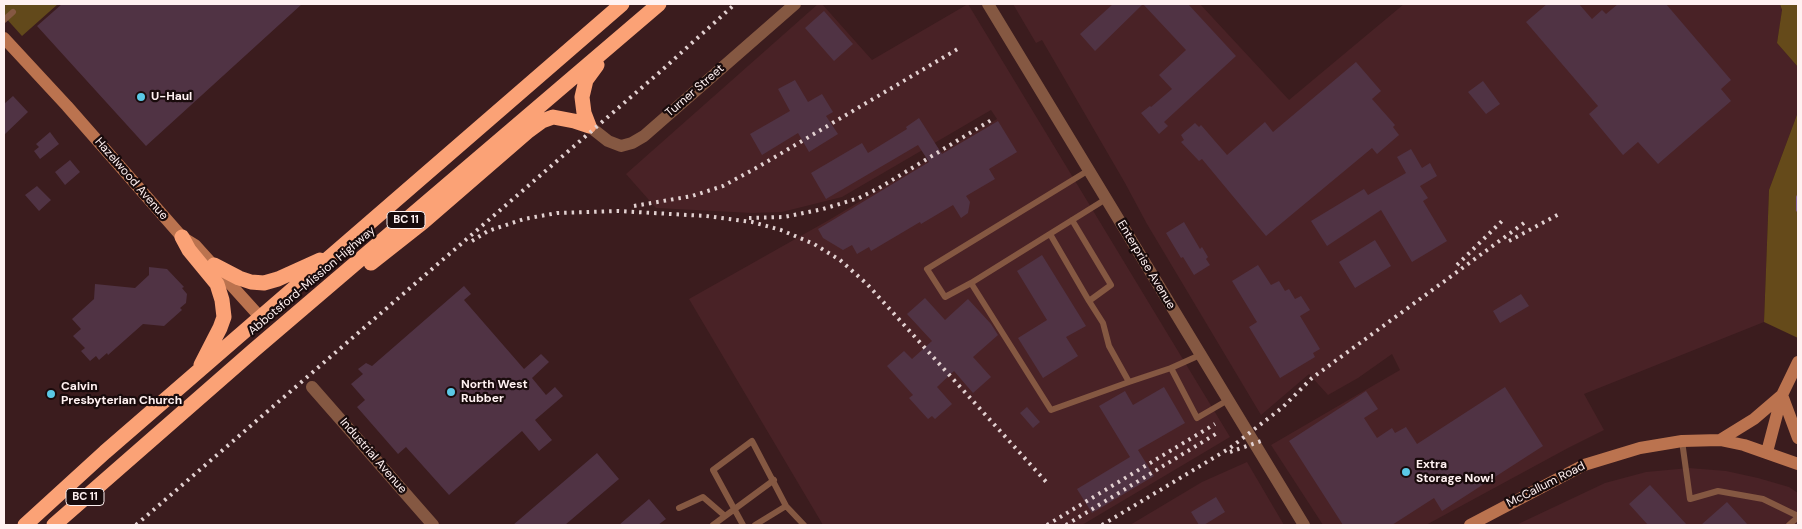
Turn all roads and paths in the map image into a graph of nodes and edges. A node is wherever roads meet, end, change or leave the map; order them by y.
1 (622, 4) edge
2 (660, 4) edge
3 (795, 4) edge
4 (988, 4) edge
5 (13, 12) dead end
6 (4, 20) edge
7 (627, 32) junction
8 (4, 38) edge
9 (589, 126) junction
10 (1088, 170) junction
11 (1106, 199) junction
12 (1072, 220) junction
13 (1050, 234) junction
14 (182, 237) junction
15 (335, 253) junction
16 (214, 265) junction
17 (344, 274) junction
18 (971, 283) junction
19 (1089, 301) junction
20 (261, 318) junction
21 (254, 350) junction
22 (1200, 355) junction
23 (1798, 362) edge
24 (1171, 368) junction
25 (197, 373) junction
26 (1129, 382) junction
27 (312, 387) dead end
28 (1782, 394) junction
29 (1228, 400) junction
30 (1798, 438) edge
31 (1720, 440) junction
32 (1682, 441) junction
33 (1767, 452) junction
34 (1798, 464) edge
35 (774, 480) junction
36 (786, 506) junction
37 (679, 508) dead end
38 (734, 509) junction
39 (725, 516) junction
40 (1798, 516) edge
41 (1486, 522) edge
42 (25, 525) edge
43 (54, 525) edge
44 (433, 525) edge
45 (713, 525) edge
46 (743, 525) edge
47 (755, 525) edge
48 (804, 525) edge
49 (1304, 525) edge
50 (1470, 525) edge
51 (1789, 525) edge

1 - 15 highway, Abbotsford-Mission Highway / BC 11
2 - 7 highway, Abbotsford-Mission Highway / BC 11
3 - 9 street, Turner Street
4 - 10 street, Enterprise Avenue
5 - 6 lane
7 - 9 highway
7 - 17 highway, Abbotsford-Mission Highway / BC 11
8 - 14 street, Hazelwood Avenue
9 - 17 highway
10 - 11 street, Enterprise Avenue
10 - 18 lane
11 - 12 lane
11 - 22 street, Enterprise Avenue
12 - 13 lane
12 - 19 lane
13 - 18 lane
13 - 19 lane
14 - 16 street, Hazelwood Avenue
14 - 25 highway
15 - 16 highway
15 - 20 highway, Abbotsford-Mission Highway / BC 11
16 - 20 street, Hazelwood Avenue
17 - 21 highway, Abbotsford-Mission Highway / BC 11
18 - 26 lane
19 - 26 lane
20 - 21 highway
20 - 25 highway, Abbotsford-Mission Highway / BC 11
21 - 43 highway, Abbotsford-Mission Highway / BC 11
22 - 24 lane
22 - 29 street, Enterprise Avenue
23 - 28 street
24 - 26 lane
24 - 29 lane
25 - 42 highway, Abbotsford-Mission Highway / BC 11
27 - 44 street, Industrial Avenue
28 - 30 street
28 - 31 street
28 - 33 street
29 - 49 street, Enterprise Avenue
31 - 32 street, McCallum Road
31 - 33 street, McCallum Road
32 - 40 lane
32 - 41 street, McCallum Road
33 - 34 street, McCallum Road
35 - 36 lane
35 - 38 lane
35 - 38 lane
36 - 47 lane
36 - 48 lane
37 - 39 lane
38 - 39 lane
38 - 46 lane
39 - 45 lane
40 - 51 lane
41 - 50 street, McCallum Road

